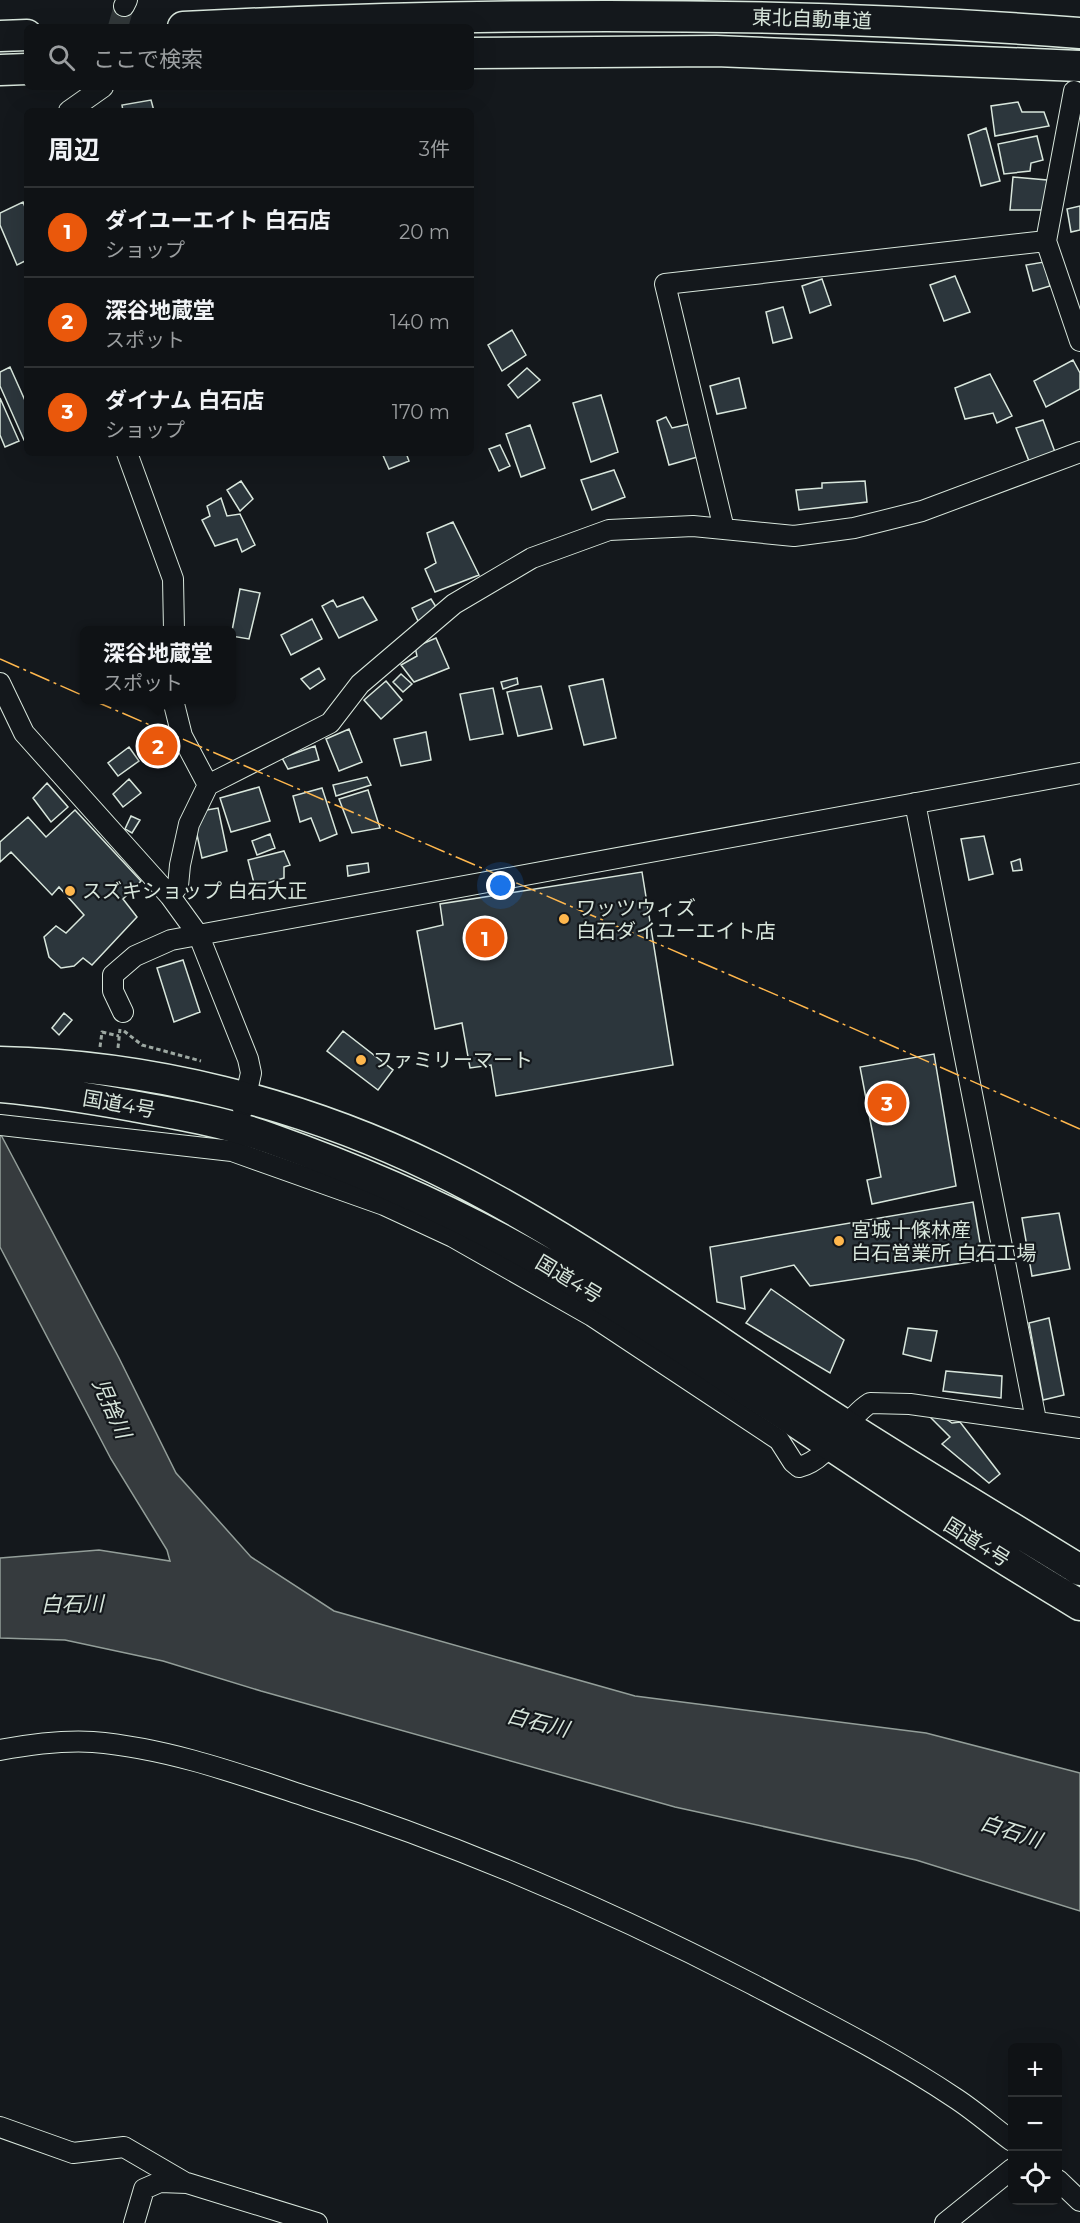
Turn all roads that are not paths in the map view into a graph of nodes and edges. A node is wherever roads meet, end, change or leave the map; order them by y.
1 (268, 24) edge
2 (1080, 33) edge
3 (24, 35) edge
4 (0, 36) edge
5 (474, 53) edge
6 (24, 69) edge
7 (0, 70) edge
8 (1077, 79) edge
9 (99, 90) edge
10 (73, 108) edge
11 (1046, 242) junction
12 (1080, 341) edge
13 (1080, 452) edge
14 (128, 456) edge
15 (724, 529) junction
16 (174, 626) edge
17 (0, 683) edge
18 (174, 704) edge
19 (1080, 773) edge
20 (208, 785) junction
21 (915, 802) junction
22 (170, 896) junction
23 (199, 936) junction
24 (122, 1020) road end
25 (0, 1062) edge
26 (0, 1087) edge
27 (246, 1098) junction
28 (1, 1125) edge
29 (238, 1128) junction
30 (1036, 1420) junction
31 (1080, 1428) edge
32 (838, 1436) junction
33 (1080, 1570) edge
34 (1080, 1605) edge
35 (0, 1750) edge
36 (0, 2127) edge
37 (1008, 2138) edge
38 (1008, 2172) edge
39 (187, 2183) junction
40 (1062, 2184) edge
41 (1080, 2201) edge
42 (134, 2223) edge
43 (317, 2223) edge
44 (945, 2223) edge

1 - 2 highway, 東北自動車道
3 - 4 highway
5 - 8 highway, 東北自動車道
6 - 7 highway
8 - 11 street
9 - 10 street
11 - 12 street
11 - 15 street
13 - 15 street
14 - 16 street
15 - 20 street
17 - 22 street
18 - 20 street
19 - 21 street
20 - 22 street
21 - 23 street
21 - 30 street
22 - 23 street
23 - 24 street
23 - 27 street
25 - 27 highway, 国道4号
26 - 29 highway, 国道4号
27 - 29 street
27 - 32 highway, 国道4号
28 - 32 street
29 - 32 highway, 国道4号
30 - 31 street
30 - 32 street
32 - 33 highway, 国道4号
32 - 34 highway, 国道4号
35 - 37 street
36 - 39 street
38 - 44 street
39 - 42 street
39 - 43 street
40 - 41 street

